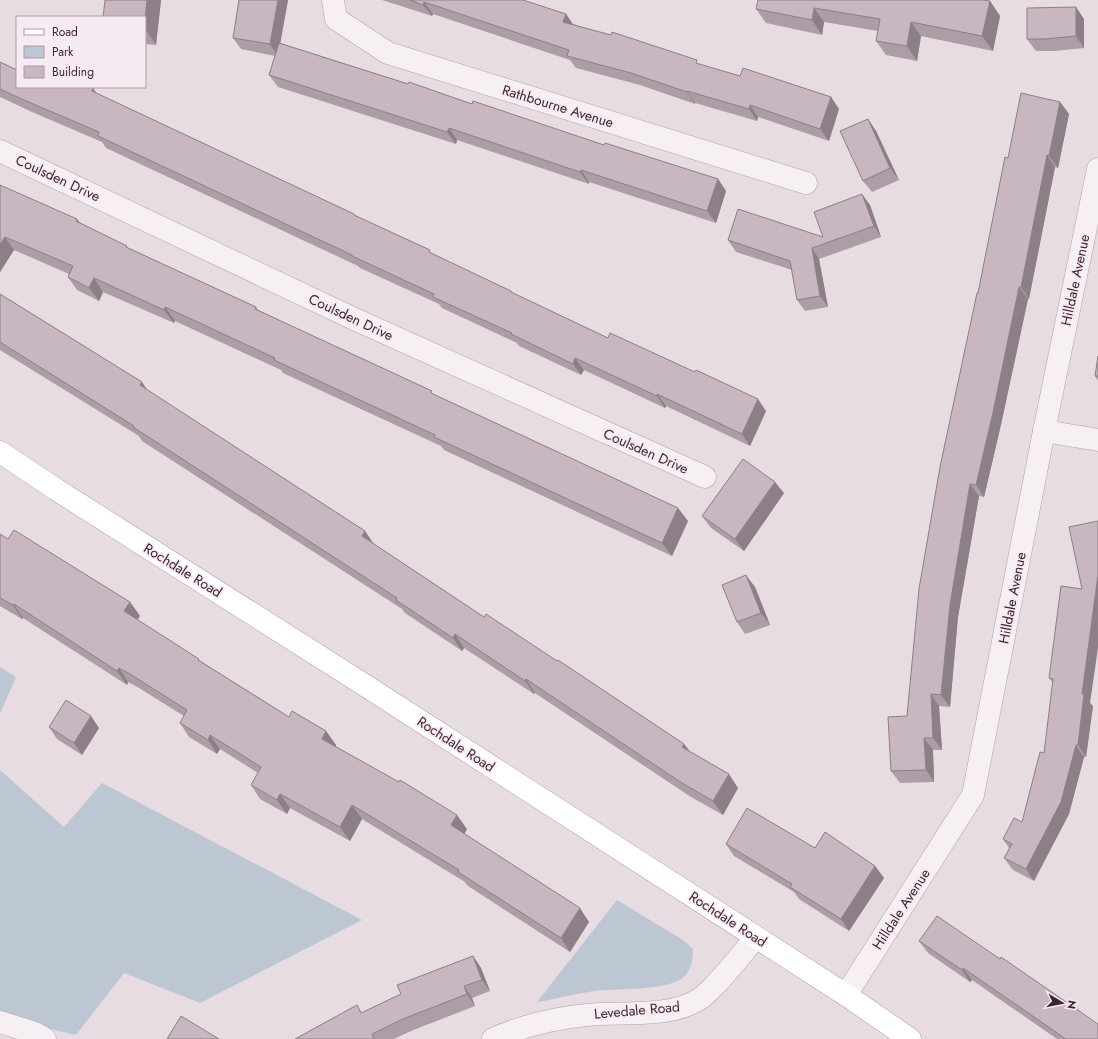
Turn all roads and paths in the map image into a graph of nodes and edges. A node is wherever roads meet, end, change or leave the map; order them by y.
1 (333, 0) edge
2 (0, 151) edge
3 (1098, 168) edge
4 (806, 183) dead end
5 (1044, 431) junction
6 (1098, 440) edge
7 (0, 452) edge
8 (705, 477) dead end
9 (756, 936) junction
10 (846, 995) junction
11 (0, 1022) edge
12 (45, 1039) edge
13 (493, 1039) edge
14 (910, 1039) edge

1 - 4 street, Rathbourne Avenue
2 - 8 street, Coulsden Drive
3 - 5 street, Hilldale Avenue
5 - 6 street
5 - 10 street, Hilldale Avenue
7 - 9 main road, Rochdale Road
9 - 10 main road, Rochdale Road
9 - 13 street, Levedale Road
10 - 14 main road, Rochdale Road
11 - 12 street

